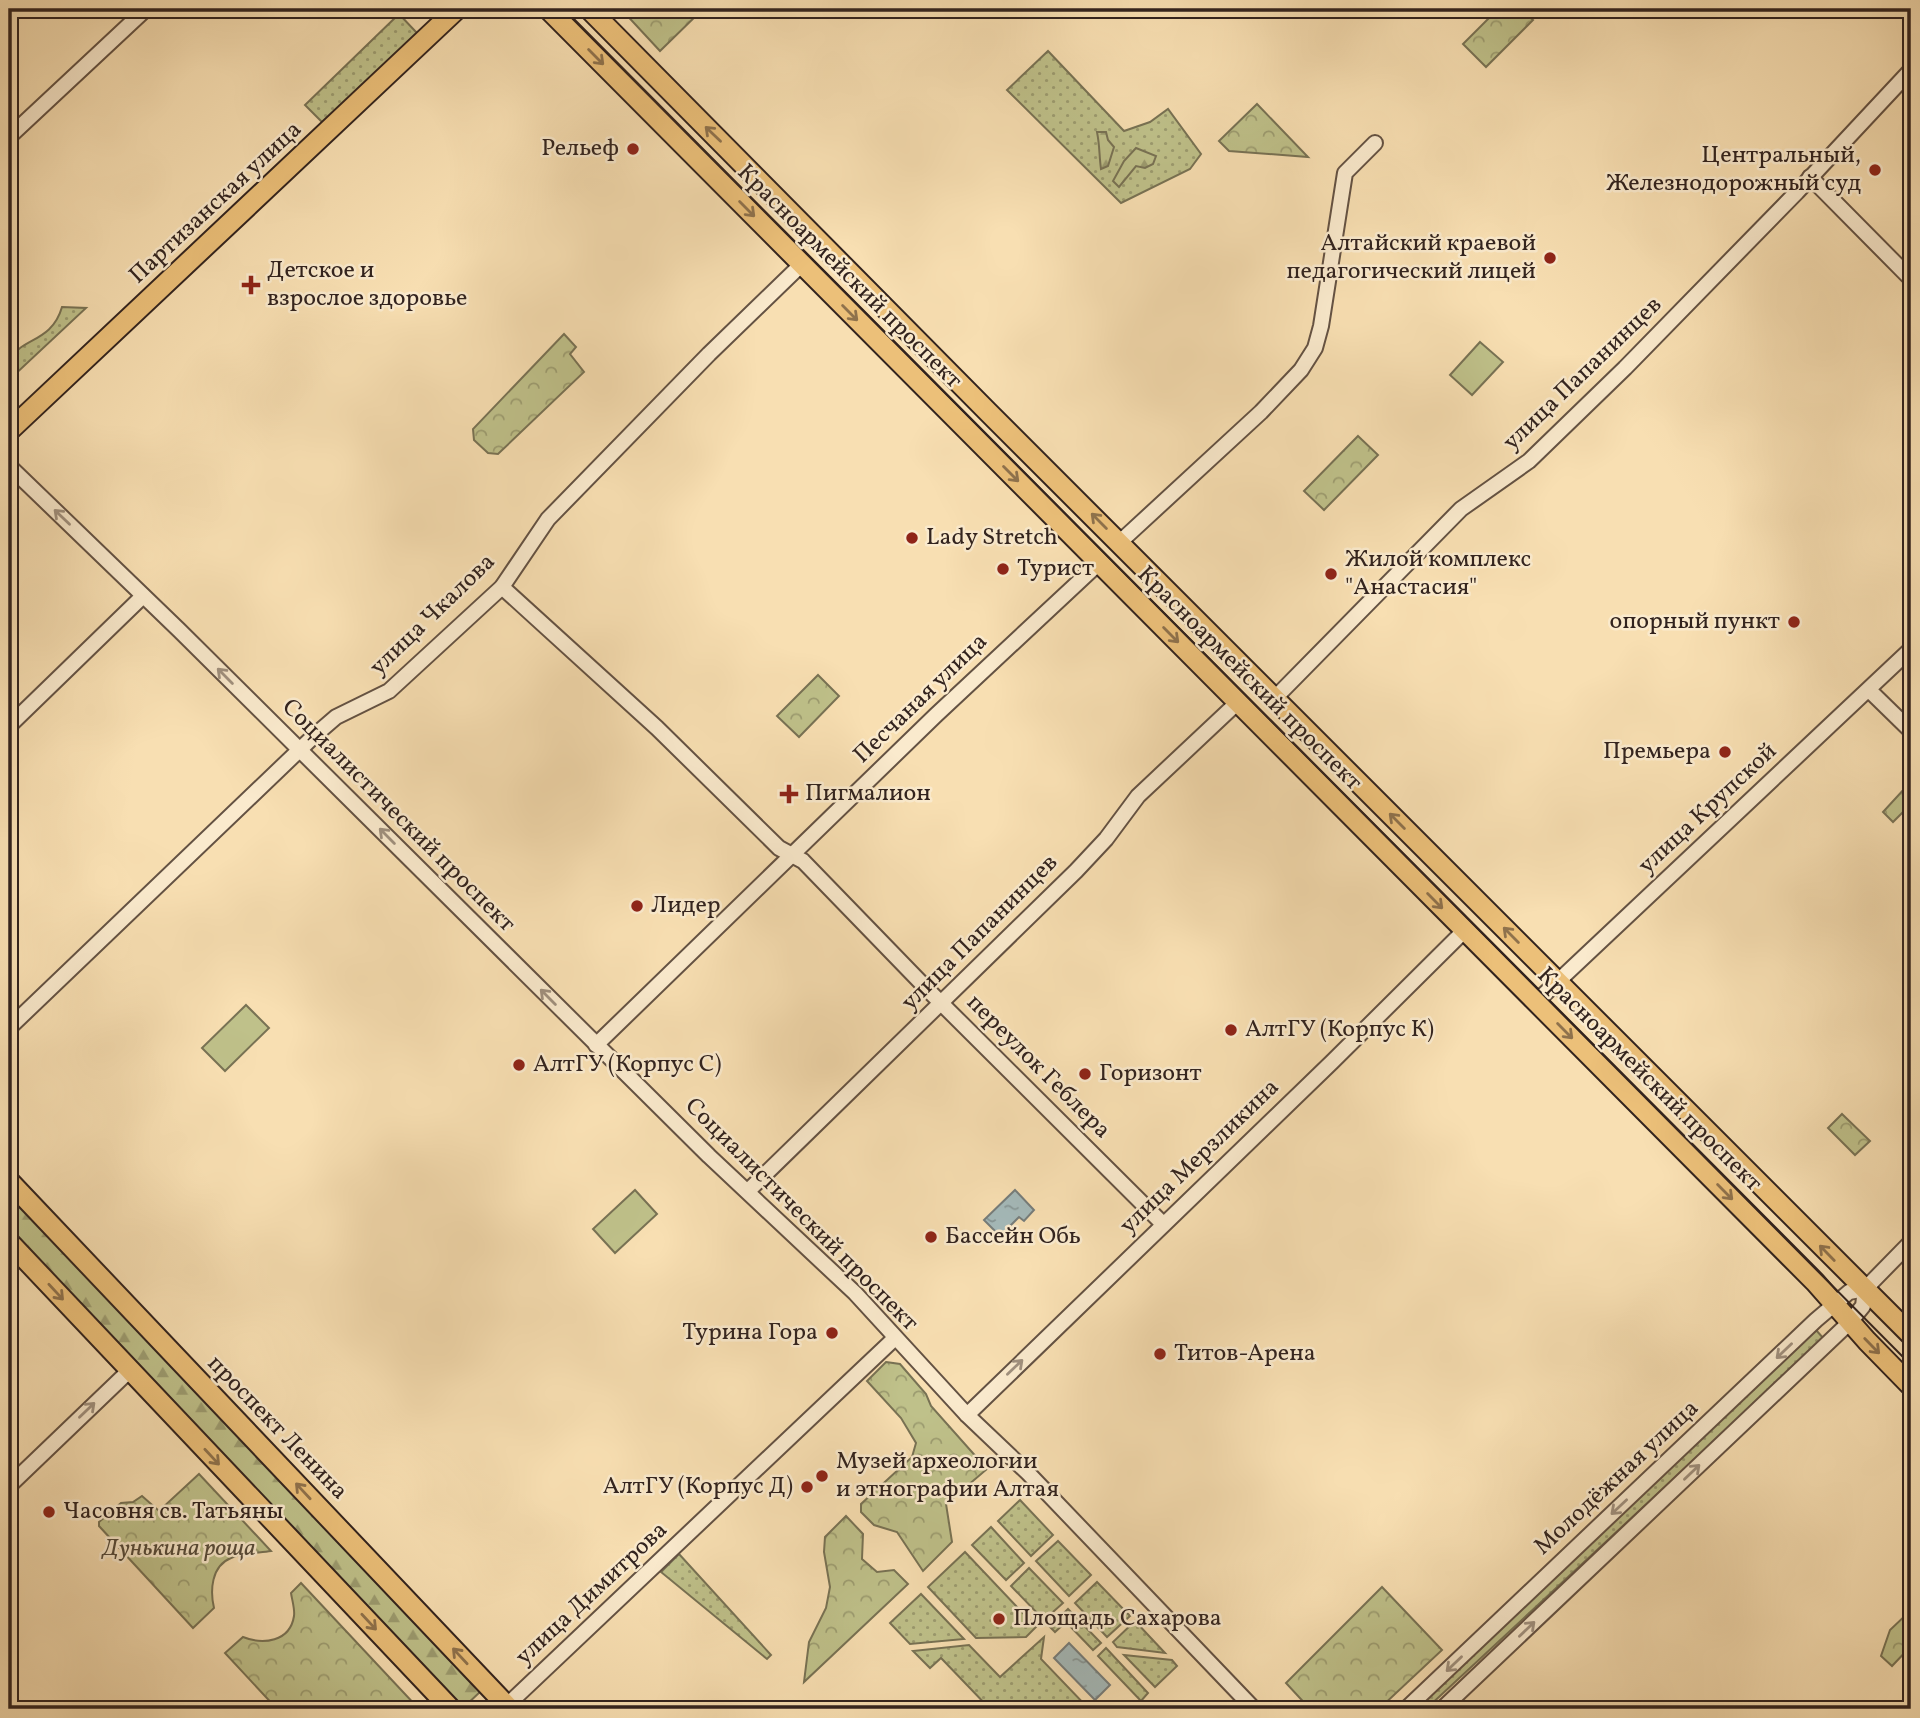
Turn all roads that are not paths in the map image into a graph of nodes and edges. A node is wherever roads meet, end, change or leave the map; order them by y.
1 (146, 9) edge
2 (457, 9) edge
3 (548, 9) edge
4 (589, 9) edge
5 (1911, 70) edge
6 (9, 137) edge
7 (1375, 143) dead end
8 (1810, 177) junction
9 (802, 264) junction
10 (1911, 276) edge
11 (891, 312) junction
12 (870, 333) junction
13 (9, 431) edge
14 (9, 466) edge
15 (1120, 542) junction
16 (1099, 563) junction
17 (502, 587) junction
18 (143, 596) junction
19 (1911, 649) edge
20 (1869, 690) junction
21 (1276, 698) junction
22 (1238, 702) junction
23 (9, 726) edge
24 (1911, 731) edge
25 (299, 750) junction
26 (792, 855) junction
27 (1465, 930) junction
28 (1558, 982) junction
29 (1536, 1002) junction
30 (941, 1003) junction
31 (9, 1028) edge
32 (596, 1045) junction
33 (9, 1181) edge
34 (748, 1191) junction
35 (1163, 1224) junction
36 (9, 1242) edge
37 (1911, 1242) edge
38 (1865, 1289) junction
39 (1834, 1304) junction
40 (1850, 1322) junction
41 (1911, 1335) edge
42 (895, 1338) junction
43 (130, 1370) junction
44 (1911, 1386) edge
45 (967, 1415) junction
46 (9, 1486) edge
47 (506, 1708) edge
48 (452, 1709) edge
49 (1254, 1709) edge
50 (1406, 1709) edge
51 (1442, 1709) edge

1 - 6 street
2 - 13 main road, Партизанская улица
3 -> 9 main road, Красноармейский проспект
11 -> 4 main road, Красноармейский проспект
5 - 8 street, улица Папанинцев
7 - 15 street
8 - 10 street
8 - 21 street, улица Папанинцев
9 -> 12 main road, Красноармейский проспект
9 - 17 street, улица Чкалова
11 - 12 main road
15 -> 11 main road, Красноармейский проспект
12 -> 16 main road, Красноармейский проспект
18 -> 14 street, Социалистический проспект
15 - 21 main road, Красноармейский проспект
16 -> 22 main road, Красноармейский проспект
16 - 26 street, Песчаная улица
17 - 25 street, улица Чкалова
17 - 26 street, переулок Геблера
18 - 23 street
25 -> 18 street, Социалистический проспект
19 - 20 street, улица Крупской
20 - 24 street
20 - 28 street, улица Крупской
28 -> 21 main road, Красноармейский проспект
22 -> 27 main road, Красноармейский проспект
22 - 30 street, улица Папанинцев
25 - 31 street, улица Чкалова
32 -> 25 street, Социалистический проспект
26 - 30 street, переулок Геблера
26 - 32 street, Песчаная улица
27 - 29 main road, Красноармейский проспект
27 - 35 street, улица Мерзликина
28 - 29 street, улица Крупской
38 -> 28 main road, Красноармейский проспект
29 -> 39 main road, Красноармейский проспект
30 - 34 street, улица Папанинцев
30 - 35 street, переулок Геблера
32 - 34 street, Социалистический проспект
47 -> 33 main road, проспект Ленина
34 - 42 street, Социалистический проспект
45 -> 35 street, улица Мерзликина
36 -> 43 main road
37 - 38 street, Молодёжная улица
38 - 39 street, Молодёжная улица
38 - 40 street, Молодёжная улица
38 - 41 main road, Красноармейский проспект
39 - 40 main road, Красноармейский проспект
39 -> 50 street, Молодёжная улица
40 -> 44 main road, Красноармейский проспект
51 -> 40 street, Молодёжная улица
42 - 45 street, Социалистический проспект
42 - 47 street, улица Димитрова
46 -> 43 street
43 -> 48 main road
45 - 49 street, Социалистический проспект

